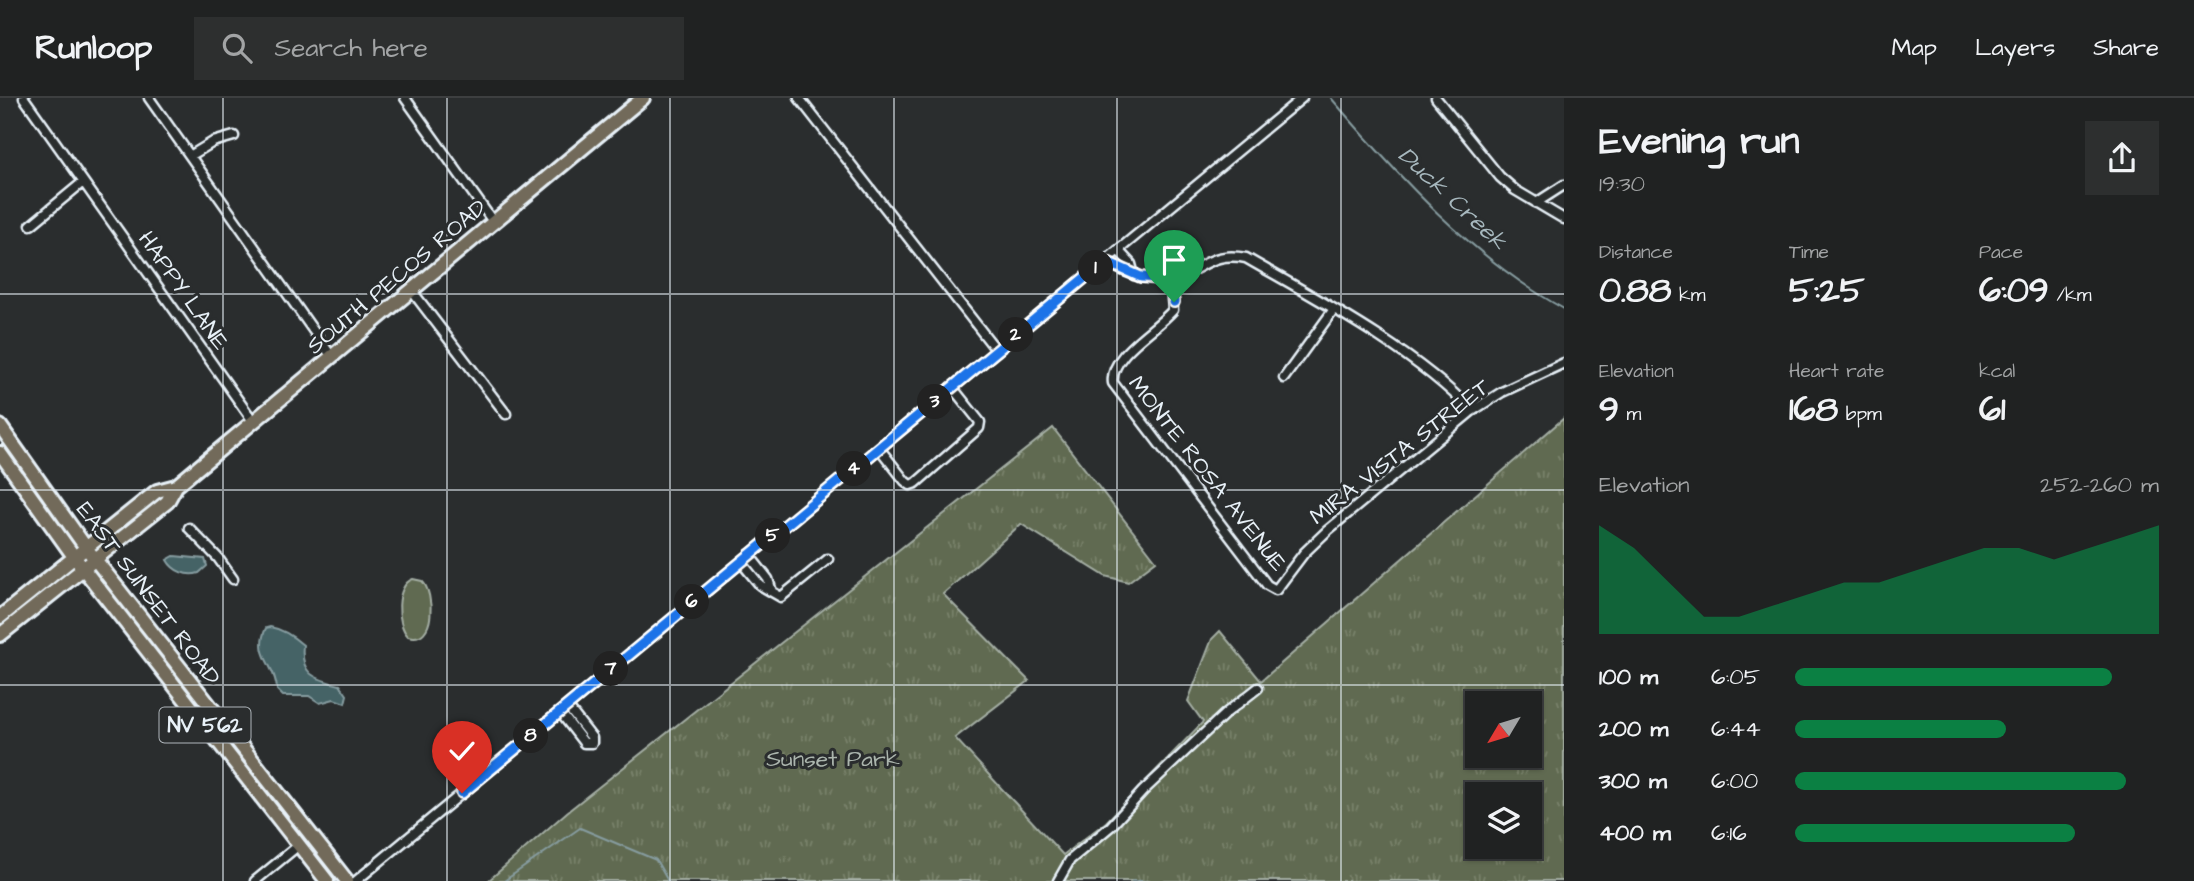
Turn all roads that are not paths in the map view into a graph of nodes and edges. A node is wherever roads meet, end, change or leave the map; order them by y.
1 (24, 98) edge
2 (149, 98) edge
3 (405, 98) edge
4 (643, 98) edge
5 (799, 98) edge
6 (1302, 98) edge
7 (1439, 99) edge
8 (234, 136) dead end
9 (190, 156) junction
10 (83, 183) junction
11 (1564, 185) edge
12 (1536, 203) junction
13 (1564, 219) edge
14 (494, 223) junction
15 (31, 225) dead end
16 (1118, 250) junction
17 (1105, 261) junction
18 (1134, 275) junction
19 (1170, 278) junction
20 (412, 291) junction
21 (1334, 309) junction
22 (997, 351) junction
23 (332, 357) junction
24 (1564, 363) edge
25 (1284, 378) dead end
26 (952, 387) junction
27 (1472, 411) junction
28 (506, 414) dead end
29 (253, 421) junction
30 (0, 426) edge
31 (4, 436) edge
32 (878, 448) junction
33 (0, 453) edge
34 (189, 528) dead end
35 (91, 554) junction
36 (749, 555) junction
37 (828, 559) dead end
38 (741, 562) junction
39 (79, 563) junction
40 (233, 579) dead end
41 (1276, 590) joint
42 (772, 592) junction
43 (0, 617) edge
44 (0, 635) edge
45 (1258, 688) dead end
46 (181, 694) junction
47 (247, 753) junction
48 (234, 763) junction
49 (311, 835) junction
50 (299, 845) junction
51 (255, 881) edge
52 (327, 881) edge
53 (337, 881) edge
54 (347, 881) edge
55 (356, 881) edge
56 (1058, 881) edge

1 - 10 street, HAPPY LANE
2 - 9 street
3 - 14 street
4 - 14 main road, SOUTH PECOS ROAD
5 - 22 street
6 - 16 street
7 - 12 street
8 - 9 street
9 - 23 street
10 - 15 street
10 - 29 street, HAPPY LANE
11 - 12 street
12 - 13 street
14 - 20 main road, SOUTH PECOS ROAD
16 - 17 street
16 - 18 street
17 - 18 street
17 - 22 street
18 - 19 street
19 - 21 street
19 - 41 street, MONTE ROSA AVENUE
20 - 23 main road, SOUTH PECOS ROAD
20 - 28 street
21 - 25 street
21 - 27 street
22 - 26 street
23 - 29 main road, SOUTH PECOS ROAD
24 - 27 street, MIRA VISTA STREET
26 - 32 street
26 - 32 street
27 - 41 street, MIRA VISTA STREET
29 - 35 main road, SOUTH PECOS ROAD
30 - 31 main road, EAST SUNSET ROAD / NV 562
31 - 35 main road, EAST SUNSET ROAD / NV 562
32 - 36 street
33 - 39 main road, EAST SUNSET ROAD / NV 562
34 - 40 street
35 - 39 main road, SOUTH PECOS ROAD
35 - 47 main road, EAST SUNSET ROAD / NV 562
36 - 38 street
36 - 42 street
37 - 42 street
38 - 42 street
38 - 55 street
39 - 43 main road, SOUTH PECOS ROAD
39 - 44 main road, SOUTH PECOS ROAD
39 - 46 main road, EAST SUNSET ROAD / NV 562
45 - 56 street
46 - 47 main road
46 - 48 main road, EAST SUNSET ROAD / NV 562
47 - 49 main road, EAST SUNSET ROAD / NV 562
48 - 49 main road
48 - 50 main road, EAST SUNSET ROAD / NV 562
49 - 54 main road, EAST SUNSET ROAD / NV 562
50 - 51 street
50 - 52 main road, EAST SUNSET ROAD / NV 562
50 - 53 main road

